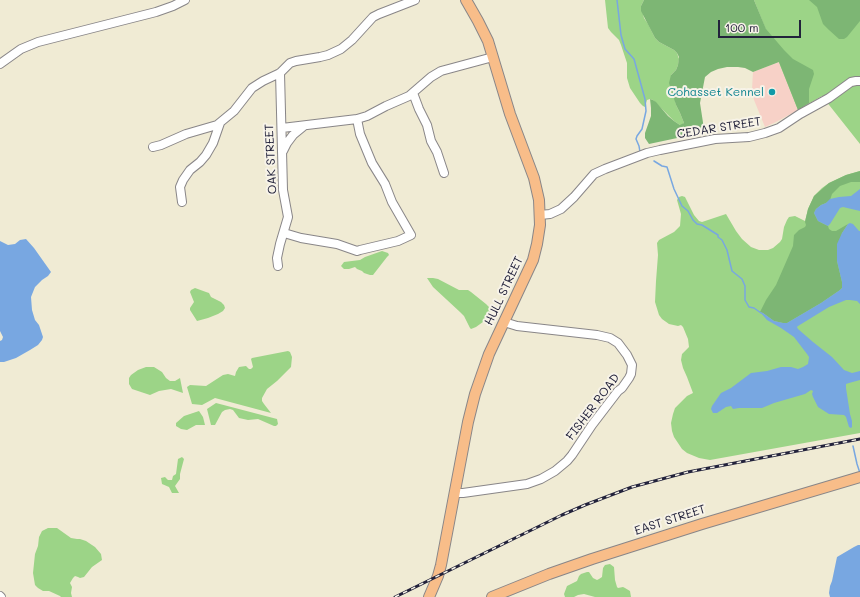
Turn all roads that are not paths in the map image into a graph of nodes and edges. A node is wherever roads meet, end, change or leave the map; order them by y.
1 (185, 0) edge
2 (415, 0) edge
3 (466, 0) edge
4 (493, 57) junction
5 (0, 64) edge
6 (280, 73) junction
7 (860, 81) edge
8 (413, 93) junction
9 (358, 119) junction
10 (220, 123) junction
11 (305, 125) junction
12 (282, 128) junction
13 (153, 147) dead end
14 (282, 153) junction
15 (444, 173) dead end
16 (182, 202) dead end
17 (540, 215) junction
18 (284, 233) junction
19 (278, 266) dead end
20 (504, 322) junction
21 (860, 477) edge
22 (455, 492) junction
23 (494, 596) edge
24 (429, 597) edge

1 - 5 street
2 - 6 street
3 - 4 main road, HULL STREET
4 - 8 street
4 - 17 main road, HULL STREET
6 - 10 street
6 - 12 street, OAK STREET
7 - 17 street, CEDAR STREET
8 - 9 street
8 - 15 street
9 - 11 street
9 - 18 street
10 - 13 street
10 - 16 street
11 - 12 street
11 - 14 street
12 - 14 street, OAK STREET
14 - 18 street, OAK STREET
17 - 20 main road, HULL STREET
18 - 19 street, OAK STREET
20 - 22 main road, HULL STREET
20 - 22 street, FISHER ROAD
21 - 23 main road, EAST STREET
22 - 24 main road, HULL STREET

